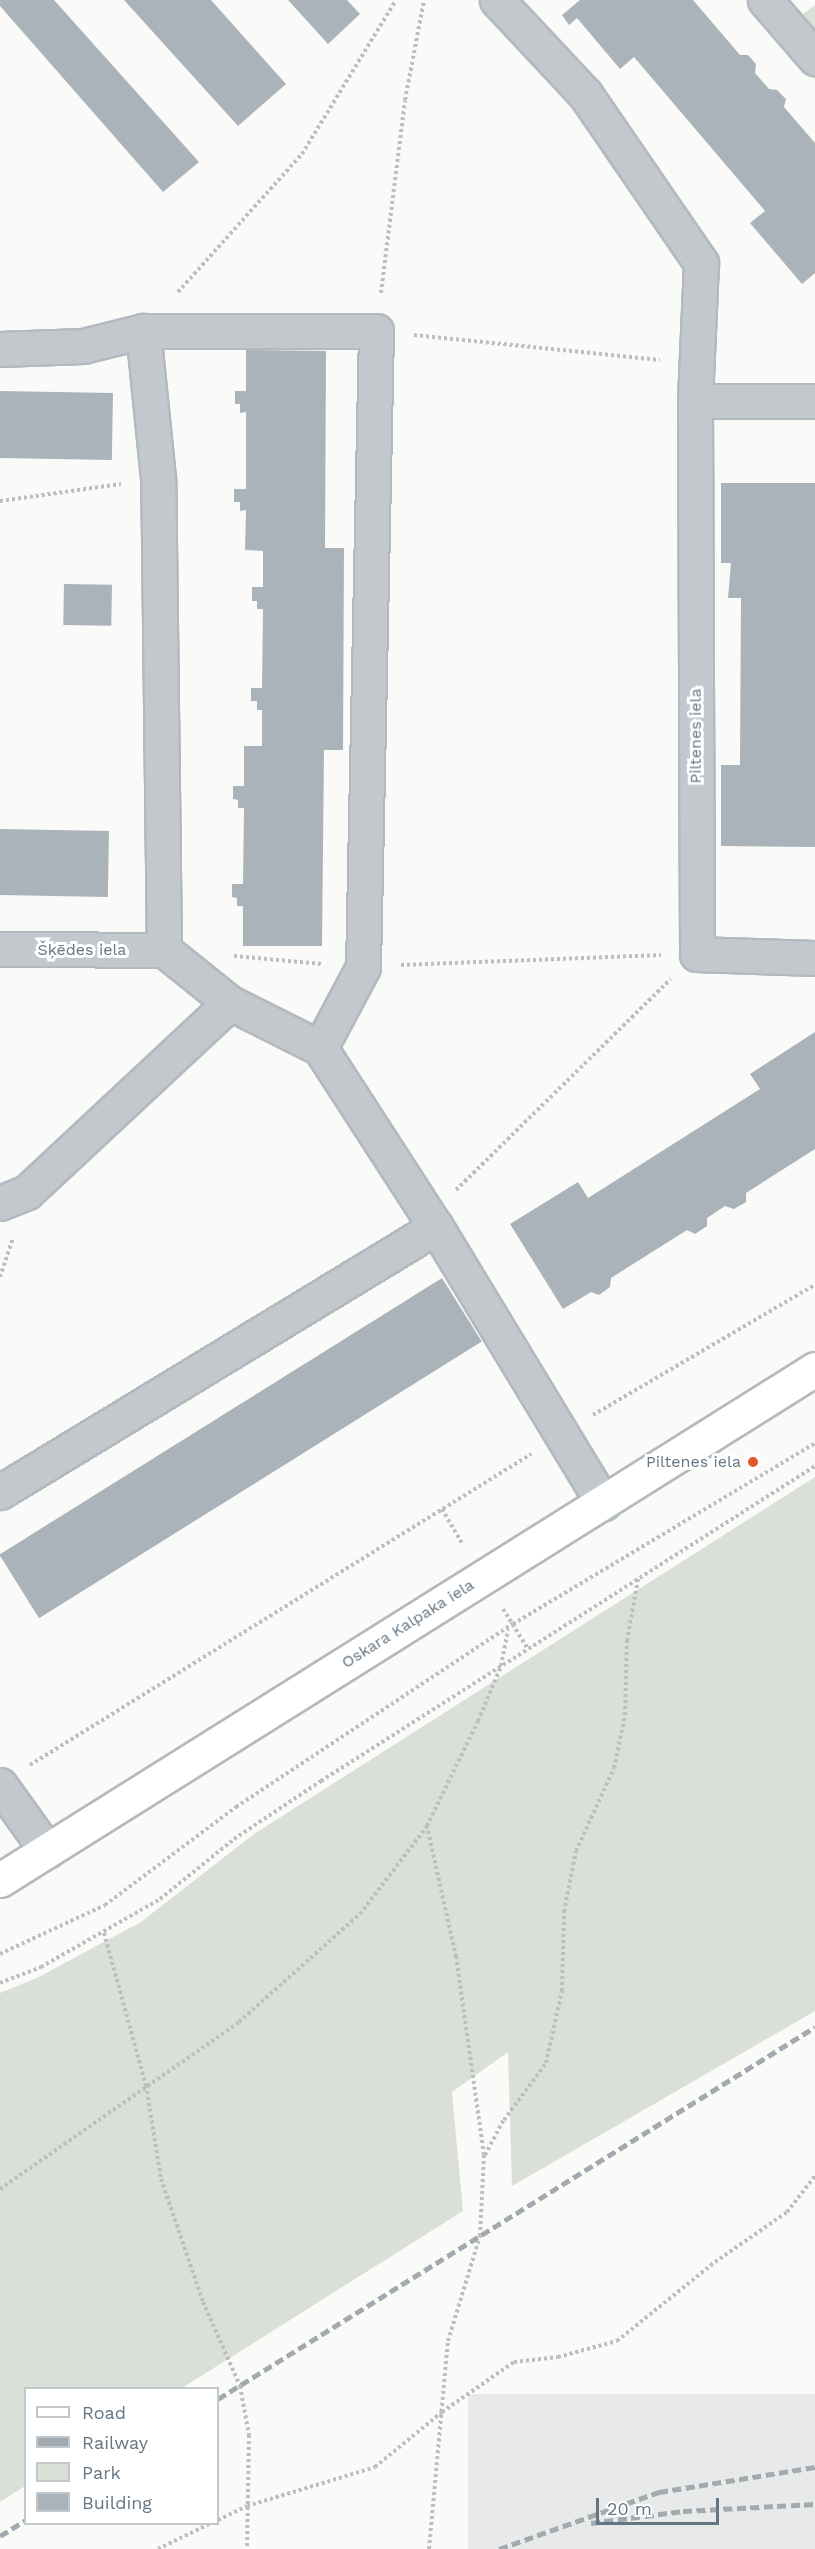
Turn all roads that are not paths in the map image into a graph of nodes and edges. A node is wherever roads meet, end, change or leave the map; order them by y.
1 (497, 0) edge
2 (765, 0) edge
3 (815, 58) edge
4 (143, 331) junction
5 (0, 349) edge
6 (815, 400) edge
7 (694, 401) junction
8 (0, 950) edge
9 (164, 950) junction
10 (815, 958) edge
11 (230, 1003) junction
12 (320, 1048) junction
13 (0, 1203) edge
14 (436, 1227) junction
15 (815, 1369) edge
16 (0, 1492) edge
17 (603, 1503) junction
18 (10, 1778) edge
19 (47, 1851) junction
20 (0, 1880) edge

1 - 7 street, Piltenes iela
2 - 3 street
4 - 5 street
4 - 9 street
4 - 12 street
6 - 7 street
7 - 10 street, Piltenes iela
8 - 9 street, Šķēdes iela
9 - 11 street
11 - 12 street
11 - 13 street
12 - 14 street
14 - 16 street
14 - 17 street
15 - 17 main road, Oskara Kalpaka iela
17 - 19 main road, Oskara Kalpaka iela
18 - 19 street
19 - 20 main road, Oskara Kalpaka iela

